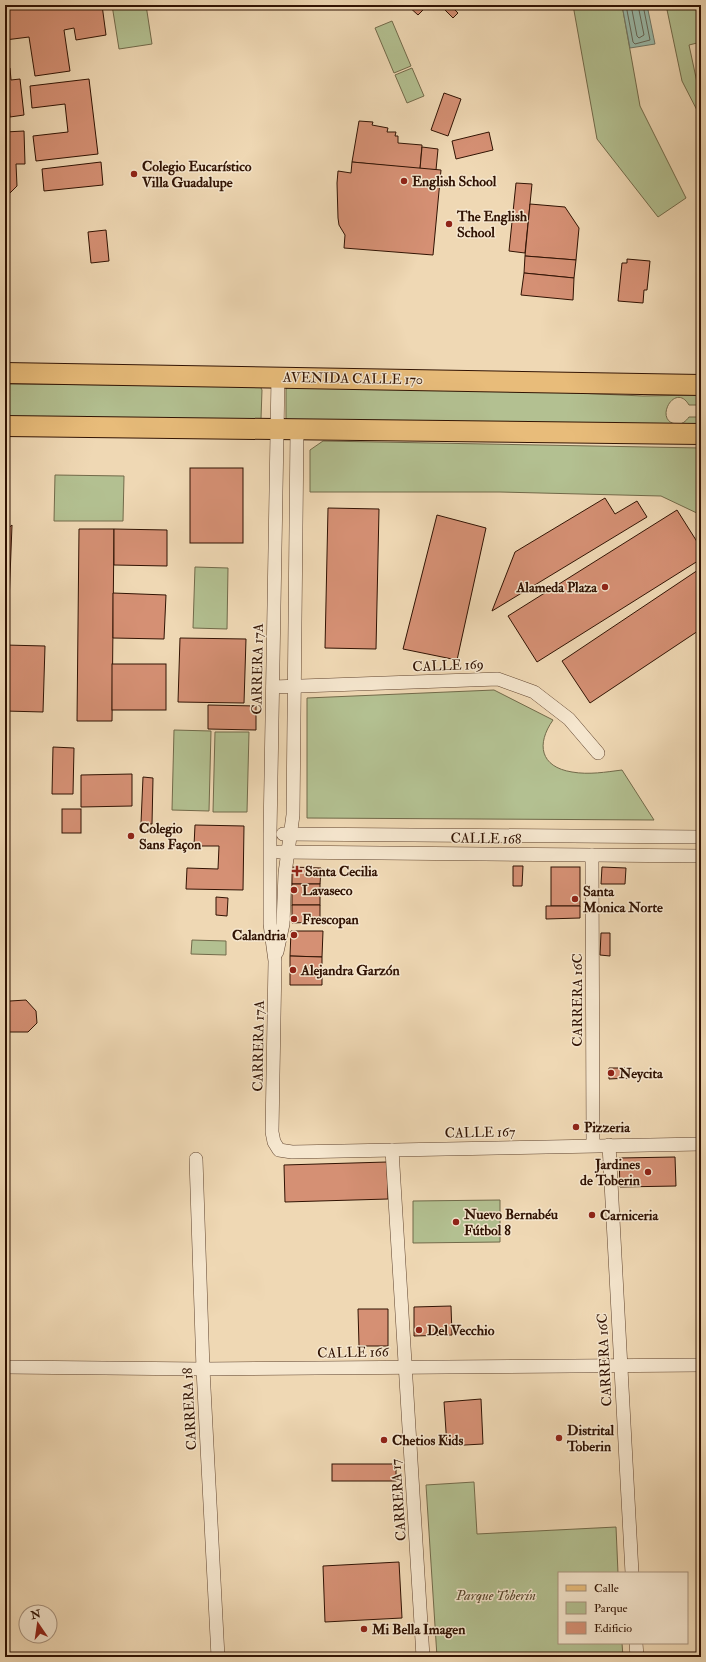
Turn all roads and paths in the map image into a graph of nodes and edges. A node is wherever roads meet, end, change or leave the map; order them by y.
1 (5, 373) edge
2 (278, 377) junction
3 (701, 385) edge
4 (5, 426) edge
5 (277, 429) junction
6 (297, 430) junction
7 (701, 434) edge
8 (273, 687) junction
9 (294, 687) junction
10 (598, 752) dead end
11 (270, 834) junction
12 (290, 834) junction
13 (701, 836) edge
14 (270, 851) junction
15 (288, 852) junction
16 (592, 855) junction
17 (701, 856) edge
18 (275, 961) junction
19 (272, 1132) joint
20 (701, 1144) edge
21 (593, 1145) junction
22 (609, 1145) junction
23 (392, 1150) junction
24 (196, 1159) dead end
25 (620, 1365) junction
26 (701, 1365) edge
27 (5, 1367) edge
28 (405, 1367) junction
29 (203, 1369) junction
30 (632, 1572) edge
31 (636, 1644) edge
32 (218, 1657) edge
33 (424, 1657) edge
34 (637, 1657) edge

1 - 2 main road, AVENIDA CALLE 170
2 - 3 main road, AVENIDA CALLE 170
2 - 5 street, CARRERA 17A
4 - 5 main road
5 - 6 main road
5 - 8 street, CARRERA 17A
6 - 7 main road
6 - 9 street, CARRERA 17A
8 - 9 street, CALLE 169
8 - 11 street, CARRERA 17A
9 - 10 street, CALLE 169
9 - 12 street, CARRERA 17A
11 - 12 street, CALLE 168
11 - 14 street, CARRERA 17A
12 - 13 street, CALLE 168
12 - 15 street, CARRERA 17A
14 - 15 street, CALLE 168
14 - 18 street, CARRERA 17A
15 - 16 street, CALLE 168
15 - 18 street, CARRERA 17A
16 - 17 street, CALLE 168
16 - 21 street, CARRERA 16C
18 - 19 street, CARRERA 17A
19 - 23 street, CALLE 167
20 - 22 street, CALLE 167
21 - 22 street, CALLE 167
21 - 23 street, CALLE 167
22 - 25 street, CARRERA 16C
23 - 28 street, CARRERA 17
24 - 29 street, CARRERA 18
25 - 26 street, CALLE 166
25 - 28 street, CALLE 166
25 - 30 street, CARRERA 16C
27 - 29 street, CALLE 166
28 - 29 street, CALLE 166
28 - 33 street, CARRERA 17
29 - 32 street, CARRERA 18
31 - 34 street

